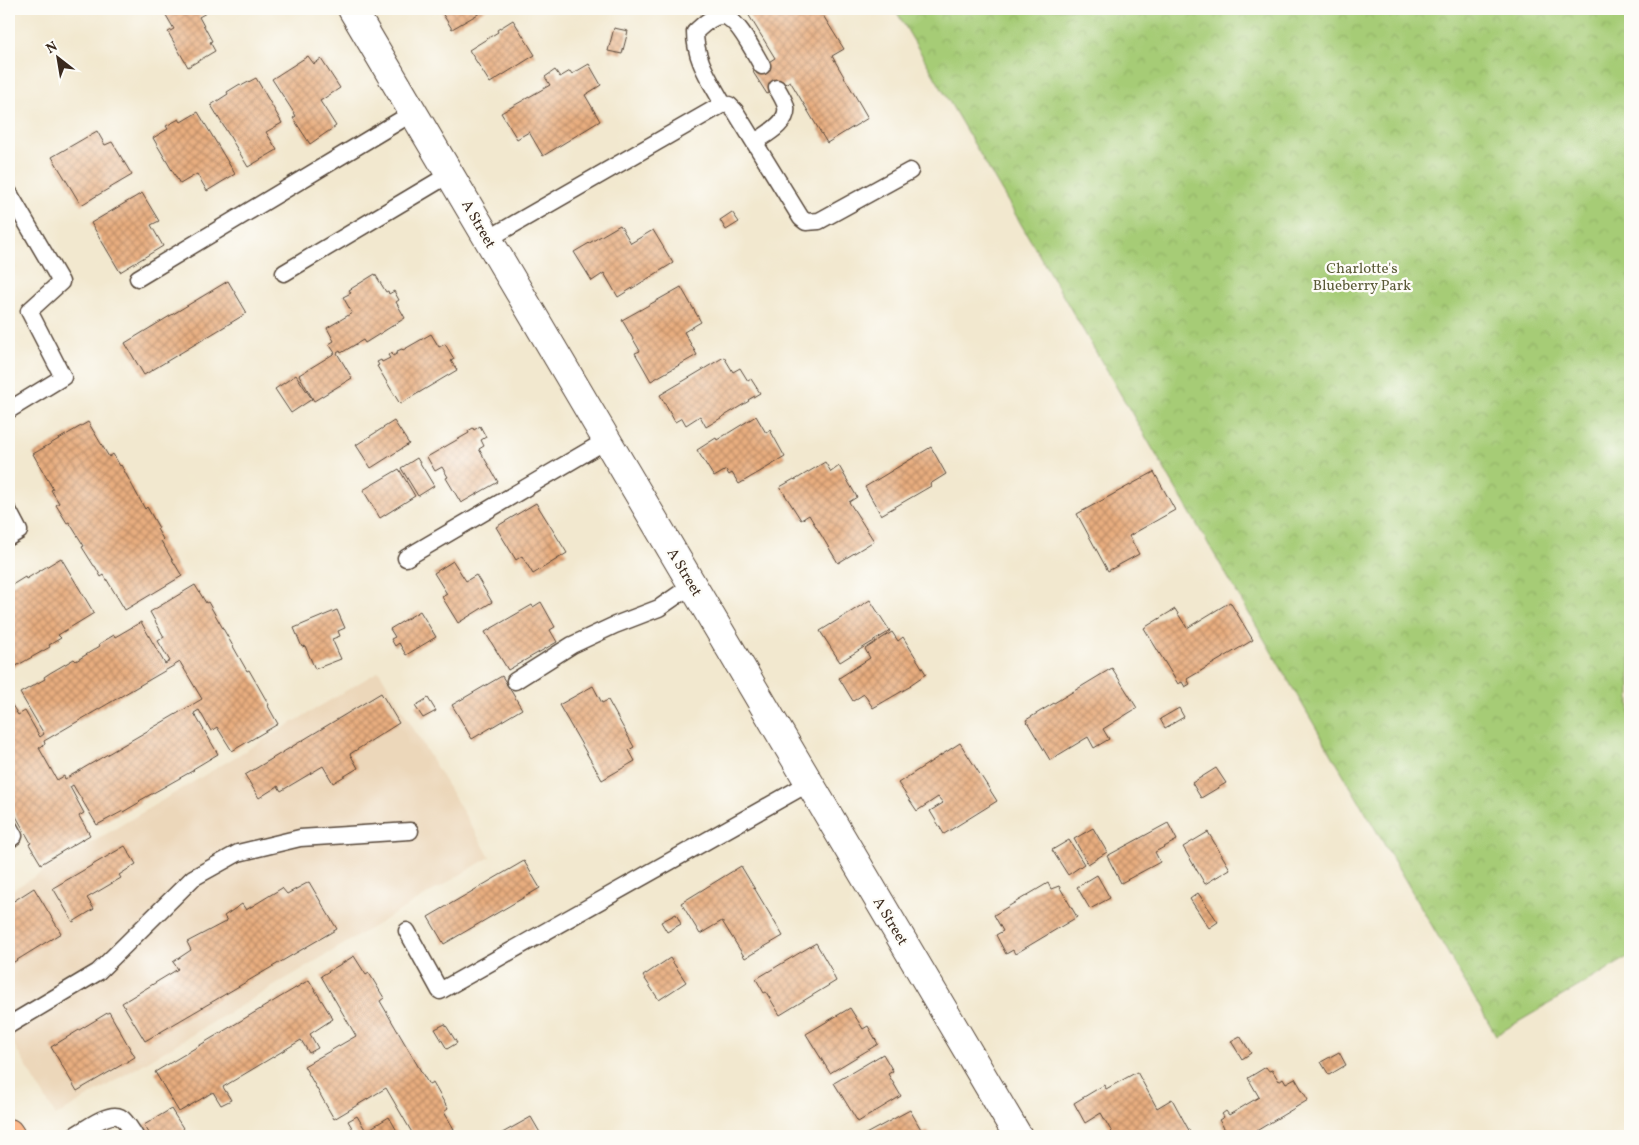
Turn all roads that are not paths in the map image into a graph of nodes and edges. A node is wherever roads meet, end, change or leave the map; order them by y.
1 (352, 9) edge
2 (762, 66) dead end
3 (777, 88) dead end
4 (723, 104) junction
5 (414, 112) junction
6 (755, 142) junction
7 (910, 171) dead end
8 (450, 174) junction
9 (9, 193) edge
10 (488, 239) junction
11 (284, 273) dead end
12 (138, 278) dead end
13 (9, 410) edge
14 (607, 440) junction
15 (9, 512) edge
16 (9, 537) edge
17 (406, 558) dead end
18 (692, 585) junction
19 (515, 681) dead end
20 (809, 783) junction
21 (9, 827) edge
22 (410, 832) dead end
23 (9, 840) edge
24 (407, 932) dead end
25 (9, 1025) edge
26 (9, 1132) edge
27 (11, 1136) edge
28 (74, 1136) edge
29 (135, 1136) edge
30 (1018, 1136) edge

1 - 5 street, A Street
2 - 4 lane
3 - 6 lane
4 - 6 lane
4 - 10 lane
5 - 8 street, A Street
5 - 12 lane
6 - 7 lane
8 - 10 street, A Street
8 - 11 lane
9 - 13 lane
10 - 14 street, A Street
14 - 17 lane
14 - 18 street, A Street
15 - 16 lane
18 - 19 lane
18 - 20 street, A Street
20 - 24 lane
20 - 30 street, A Street
21 - 23 lane
22 - 25 lane
26 - 27 main road
28 - 29 lane

